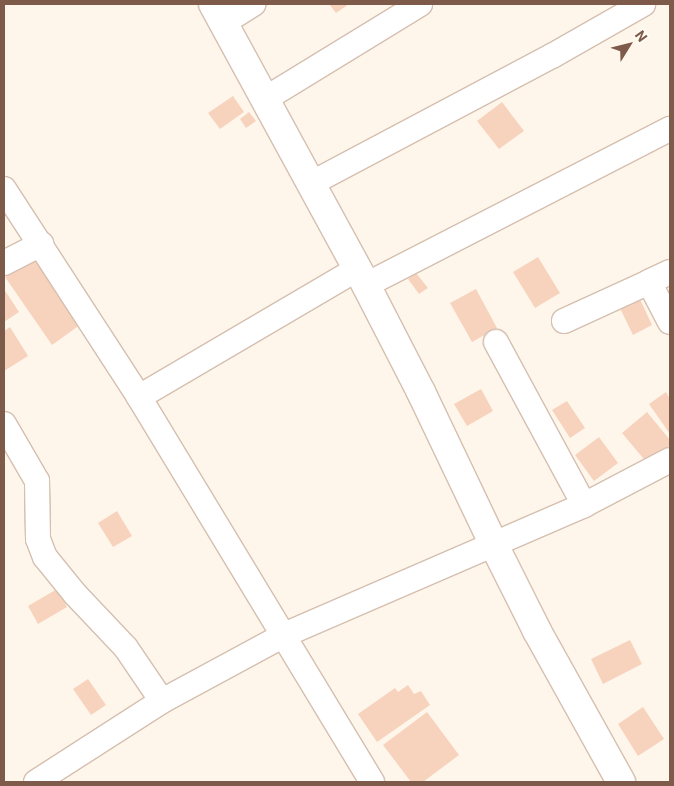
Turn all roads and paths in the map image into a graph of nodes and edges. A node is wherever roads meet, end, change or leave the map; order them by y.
1 (253, 4) edge
2 (420, 4) edge
3 (643, 4) edge
4 (218, 13) edge
5 (265, 99) junction
6 (670, 129) edge
7 (312, 183) junction
8 (4, 189) edge
9 (41, 244) junction
10 (4, 263) edge
11 (670, 272) edge
12 (362, 277) junction
13 (648, 282) junction
14 (564, 321) dead end
15 (670, 322) edge
16 (496, 342) dead end
17 (139, 397) junction
18 (6, 435) edge
19 (670, 460) edge
20 (584, 505) junction
21 (494, 545) junction
22 (284, 635) junction
23 (162, 701) junction
24 (36, 782) edge
25 (372, 782) edge
26 (621, 782) edge

1 - 4 street
2 - 5 street
3 - 7 street
4 - 5 street
5 - 7 street
6 - 12 street
7 - 12 street
8 - 9 street
9 - 10 street
9 - 17 street
11 - 13 street
12 - 17 street
12 - 21 street
13 - 14 street
13 - 15 street
16 - 20 street
17 - 22 street
18 - 23 street
19 - 20 street
20 - 21 street
21 - 22 street
21 - 26 street
22 - 23 street
22 - 25 street
23 - 24 street

